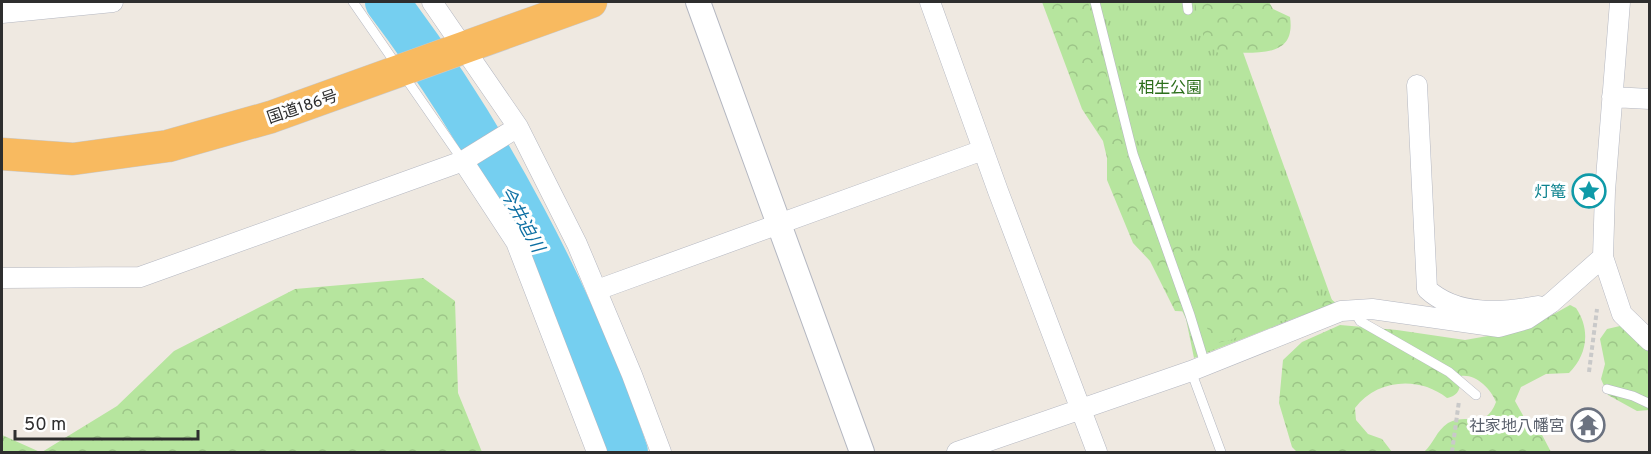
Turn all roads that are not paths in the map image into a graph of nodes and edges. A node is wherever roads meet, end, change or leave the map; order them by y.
1 (113, 2) edge
2 (353, 2) edge
3 (432, 2) edge
4 (591, 2) edge
5 (698, 2) edge
6 (930, 2) edge
7 (1095, 2) edge
8 (1620, 2) edge
9 (2, 13) edge
10 (458, 49) junction
11 (407, 69) junction
12 (1417, 85) dead end
13 (1612, 97) junction
14 (1650, 99) edge
15 (511, 132) junction
16 (983, 150) junction
17 (2, 154) edge
18 (466, 159) junction
19 (780, 225) junction
20 (1603, 257) junction
21 (2, 278) edge
22 (597, 290) junction
23 (1551, 303) junction
24 (1354, 311) junction
25 (1650, 341) edge
26 (1198, 368) junction
27 (1607, 389) dead end
28 (1476, 395) road end
29 (1650, 404) edge
30 (1082, 409) junction
31 (597, 453) edge
32 (661, 453) edge
33 (862, 453) edge
34 (957, 453) edge
35 (1097, 453) edge
36 (1221, 453) edge

1 - 9 street
2 - 11 lane
3 - 10 street
4 - 10 highway, 国道186号
5 - 19 street
6 - 16 street
7 - 26 lane
8 - 13 street
10 - 11 highway, 国道186号
10 - 15 street
11 - 17 highway, 国道186号
11 - 18 lane
12 - 23 street
13 - 14 street
13 - 20 street
15 - 18 street
15 - 22 street
16 - 19 street
16 - 30 street
18 - 21 street
18 - 31 street
19 - 22 street
19 - 33 street
20 - 23 street
20 - 25 street
22 - 32 street
23 - 24 street
24 - 26 street
24 - 28 lane
26 - 30 street
26 - 36 lane
27 - 29 lane
30 - 34 street
30 - 35 street

